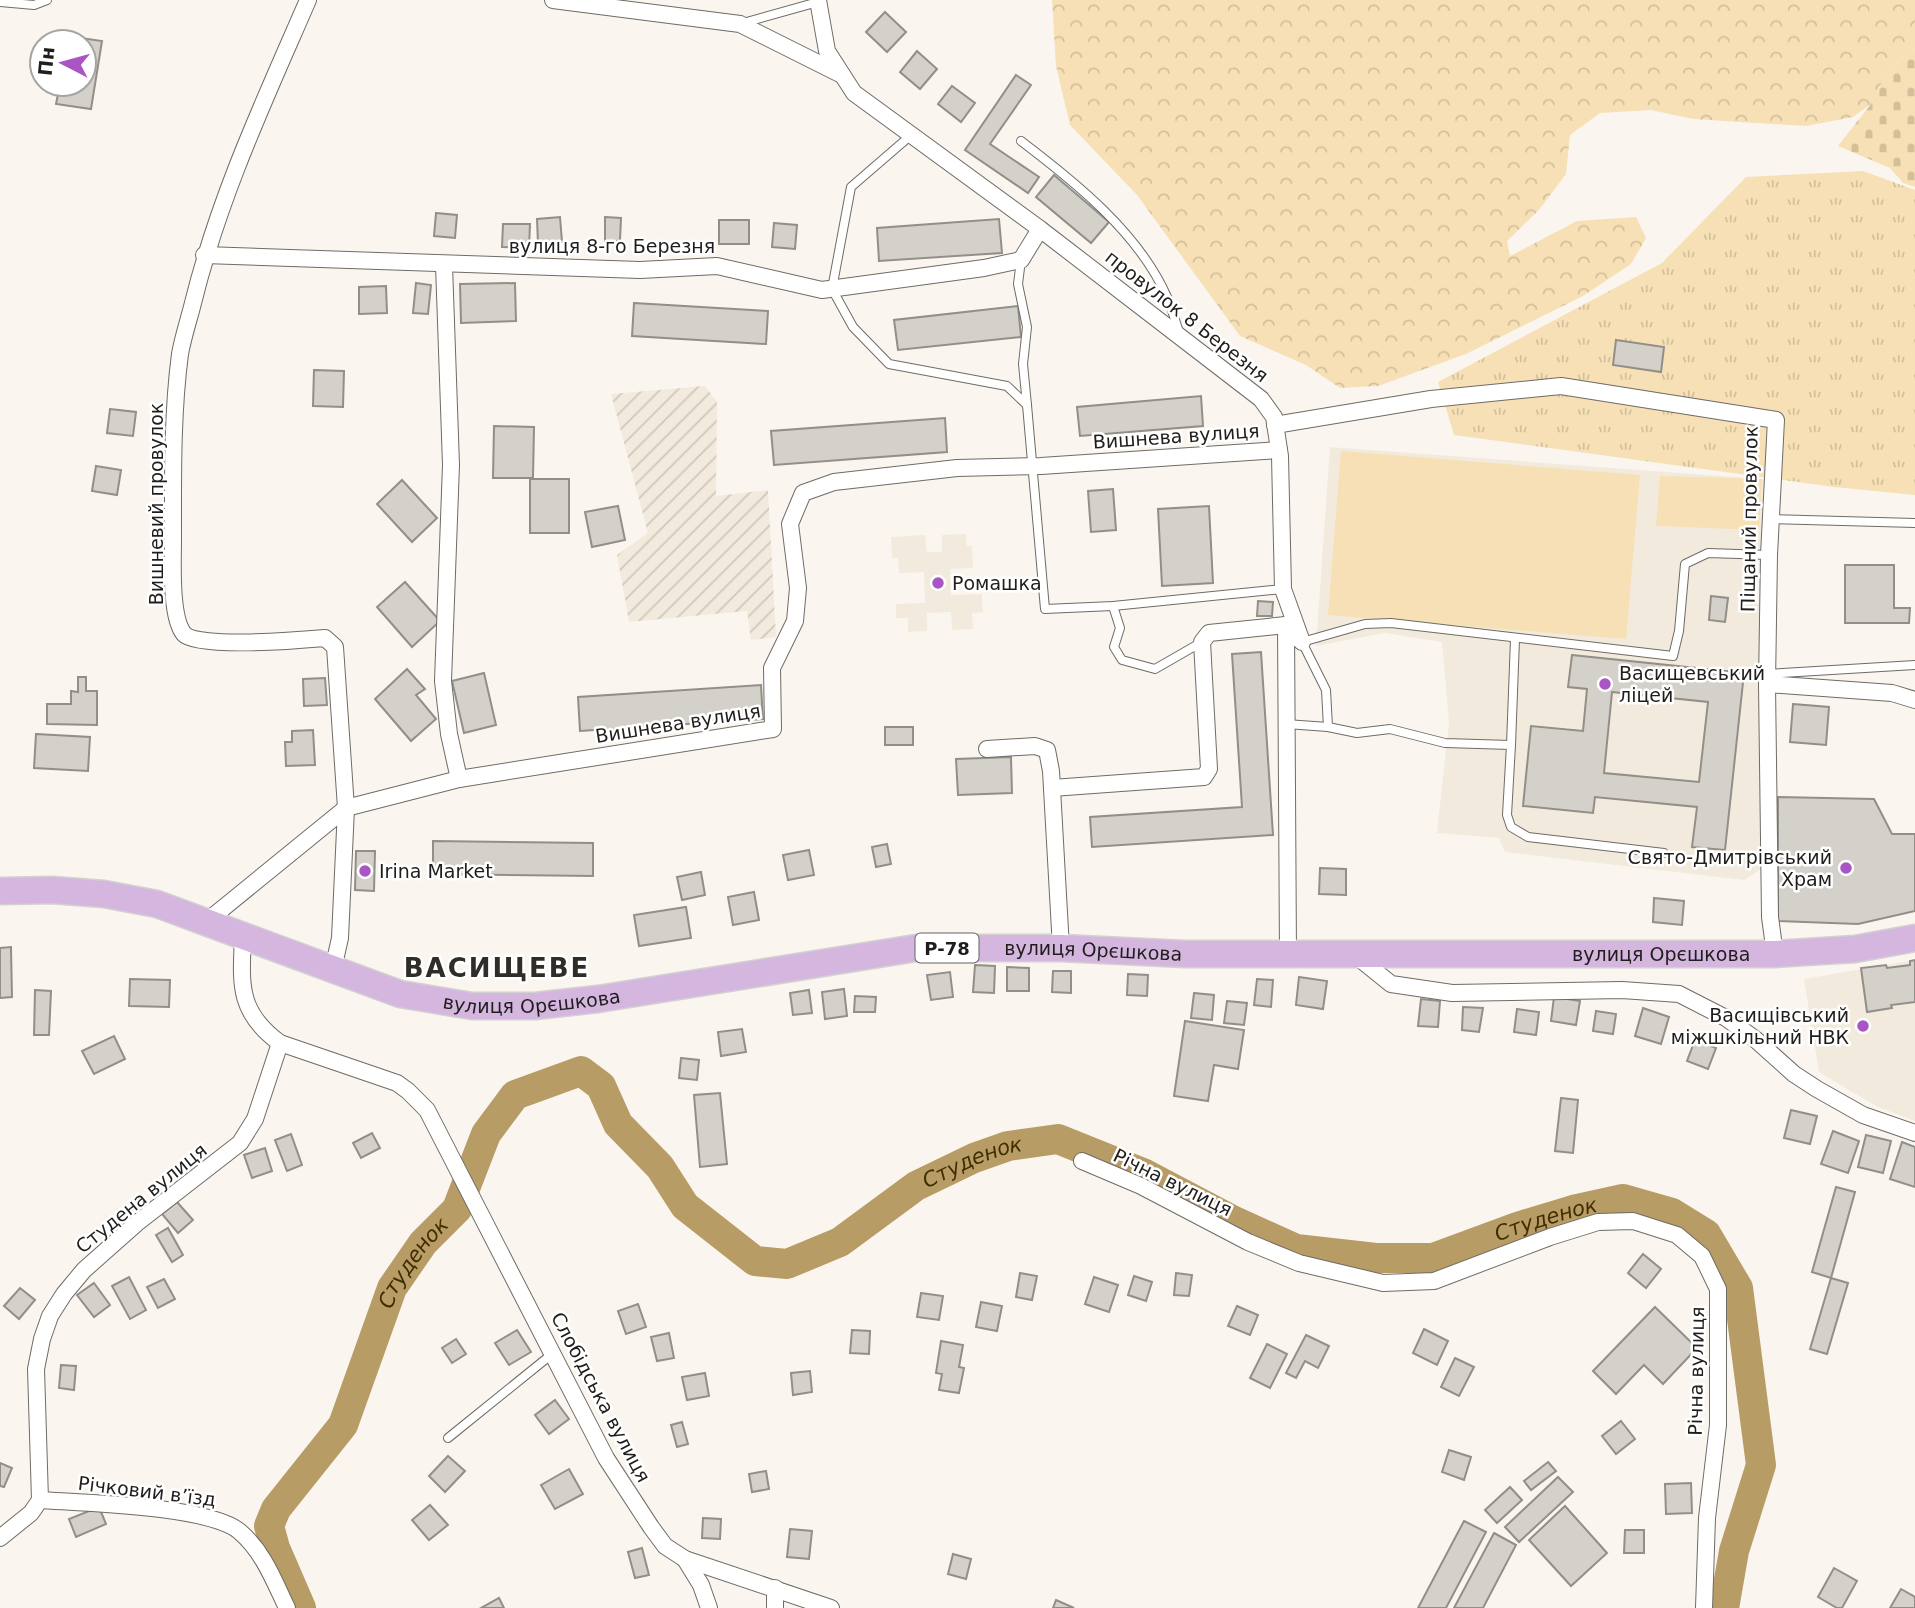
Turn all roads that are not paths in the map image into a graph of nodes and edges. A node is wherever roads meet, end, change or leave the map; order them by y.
1 (47, 0) edge
2 (307, 0) edge
3 (553, 0) edge
4 (818, 1) edge
5 (0, 2) edge
6 (740, 24) junction
7 (843, 76) junction
8 (910, 136) junction
9 (1021, 141) dead end
10 (1040, 229) junction
11 (204, 255) junction
12 (1021, 260) junction
13 (444, 265) junction
14 (832, 289) junction
15 (1181, 339) junction
16 (1027, 405) junction
17 (1275, 425) junction
18 (1279, 450) junction
19 (1033, 466) junction
20 (1773, 519) junction
21 (1915, 523) edge
22 (1769, 555) junction
23 (1283, 589) junction
24 (1113, 606) junction
25 (1286, 625) junction
26 (1515, 639) junction
27 (1202, 642) junction
28 (1302, 642) junction
29 (1915, 665) edge
30 (1767, 679) junction
31 (1915, 700) edge
32 (1286, 724) junction
33 (1328, 727) junction
34 (1511, 746) junction
35 (987, 749) dead end
36 (459, 779) junction
37 (1052, 788) junction
38 (346, 808) junction
39 (1664, 853) dead end
40 (0, 891) edge
41 (206, 922) junction
42 (243, 936) junction
43 (1915, 938) edge
44 (1061, 948) junction
45 (1288, 954) junction
46 (1775, 954) junction
47 (1355, 955) junction
48 (333, 969) junction
49 (280, 1043) junction
50 (1915, 1133) edge
51 (1082, 1161) dead end
52 (553, 1353) junction
53 (449, 1438) dead end
54 (40, 1500) junction
55 (0, 1538) edge
56 (685, 1559) junction
57 (775, 1588) junction
58 (287, 1608) edge
59 (709, 1608) edge
60 (775, 1608) edge
61 (831, 1608) edge
62 (1704, 1608) edge

1 - 5 lane
2 - 11 street, Вишневий провулок
3 - 6 street
4 - 6 lane
4 - 7 street, провулок 8 Березня
6 - 7 street
7 - 8 street, провулок 8 Березня
8 - 10 street, провулок 8 Березня
8 - 14 lane
9 - 15 lane
10 - 12 street
10 - 15 street, провулок 8 Березня
11 - 13 street, вулиця 8-го Березня
11 - 38 street, Вишневий провулок
12 - 14 street, вулиця 8-го Березня
12 - 16 lane
13 - 14 street, вулиця 8-го Березня
13 - 36 street
14 - 16 lane
15 - 17 street, провулок 8 Березня
16 - 19 lane
17 - 18 street, провулок 8 Березня
17 - 20 street, Піщаний провулок
18 - 19 street, Вишнева вулиця
18 - 23 street, провулок 8 Березня
19 - 24 lane
19 - 36 street, Вишнева вулиця
20 - 21 lane
20 - 22 street, Піщаний провулок
22 - 26 lane
22 - 30 street, Піщаний провулок
23 - 24 lane
23 - 28 street, провулок 8 Березня
24 - 27 lane
25 - 27 street
25 - 28 street
25 - 32 street
26 - 28 lane
26 - 34 lane
27 - 37 street
28 - 33 lane
29 - 30 lane
30 - 31 street
30 - 46 street, Піщаний провулок
32 - 33 lane
32 - 45 street
33 - 34 lane
34 - 39 lane
35 - 37 street
36 - 38 street, Вишнева вулиця
37 - 44 street
38 - 41 street, Вишнева вулиця
38 - 48 street, Вишневий провулок
40 - 41 main road, вулиця Орєшкова / Р-78
41 - 42 main road, вулиця Орєшкова / Р-78
42 - 48 main road, вулиця Орєшкова / Р-78
42 - 49 street
43 - 46 main road, вулиця Орєшкова / Р-78
44 - 45 main road, вулиця Орєшкова / Р-78
44 - 48 main road, вулиця Орєшкова / Р-78
45 - 47 main road, вулиця Орєшкова / Р-78
46 - 47 main road, вулиця Орєшкова / Р-78
47 - 50 street
49 - 52 street, Слобідська вулиця
49 - 54 street, Студена вулиця
51 - 62 street, Річна вулиця
52 - 53 lane
52 - 56 street, Слобідська вулиця
54 - 55 street
54 - 58 street, Річковий в’їзд
56 - 57 street, Слобідська вулиця
56 - 59 street
57 - 60 street
57 - 61 street, Слобідська вулиця

